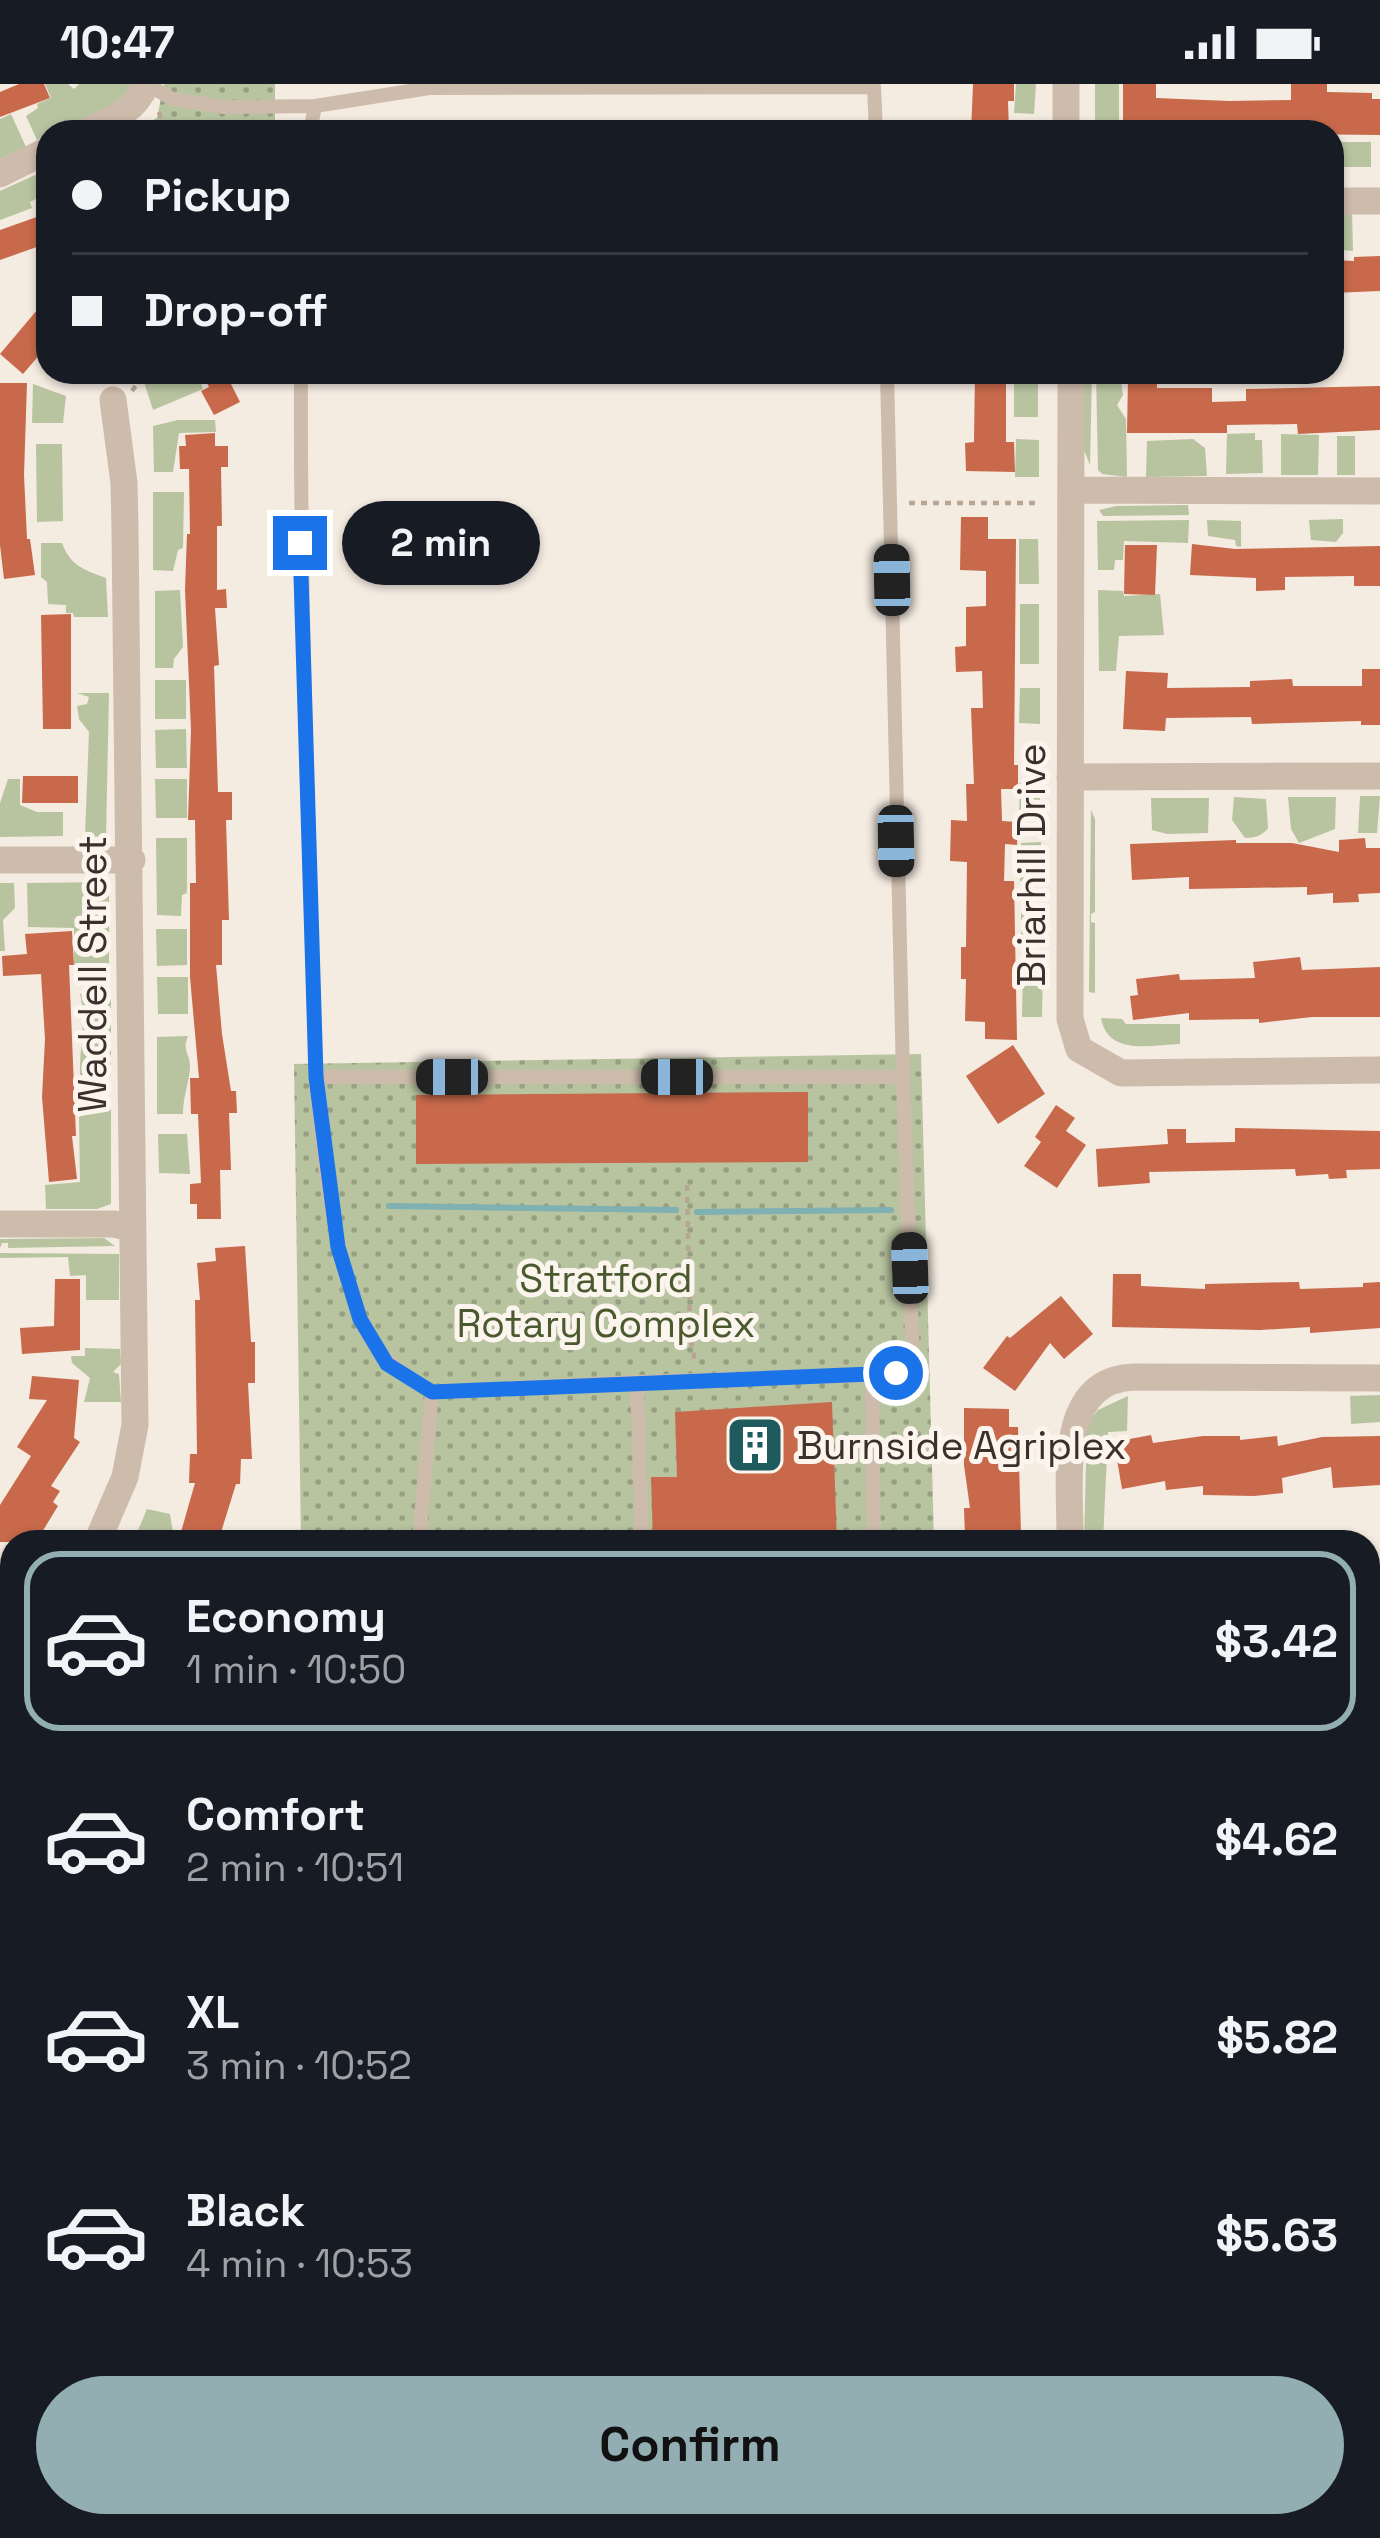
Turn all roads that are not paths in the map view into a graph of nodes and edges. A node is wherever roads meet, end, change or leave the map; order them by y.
1 (146, 84) edge
2 (1066, 84) edge
3 (315, 106) junction
4 (110, 120) edge
5 (312, 120) edge
6 (875, 120) edge
7 (1066, 120) edge
8 (36, 156) edge
9 (0, 174) edge
10 (1344, 201) edge
11 (1380, 202) edge
12 (301, 384) edge
13 (887, 384) edge
14 (1071, 384) edge
15 (113, 400) dead end
16 (1072, 490) junction
17 (1380, 491) edge
18 (1380, 776) edge
19 (1070, 777) junction
20 (0, 860) edge
21 (132, 860) junction
22 (1380, 1070) edge
23 (316, 1077) junction
24 (903, 1077) junction
25 (0, 1224) edge
26 (132, 1228) junction
27 (872, 1375) junction
28 (1380, 1378) edge
29 (637, 1382) junction
30 (432, 1392) junction
31 (102, 1530) edge
32 (420, 1530) edge
33 (642, 1530) edge
34 (874, 1530) edge
35 (1059, 1530) edge

1 - 3 lane
1 - 4 street
2 - 7 street
3 - 5 lane
3 - 6 lane
8 - 9 street
10 - 11 street
12 - 23 lane
13 - 24 lane
14 - 16 street, Briarhill Drive
15 - 21 street, Waddell Street
16 - 17 street
16 - 19 street, Briarhill Drive
18 - 19 street
19 - 22 street, Briarhill Drive
20 - 21 street
21 - 26 street, Waddell Street
23 - 24 lane
23 - 30 lane
24 - 27 lane
25 - 26 street
26 - 31 street, Waddell Street
27 - 29 lane
27 - 34 lane
28 - 35 street
29 - 30 lane
29 - 33 lane
30 - 32 lane

